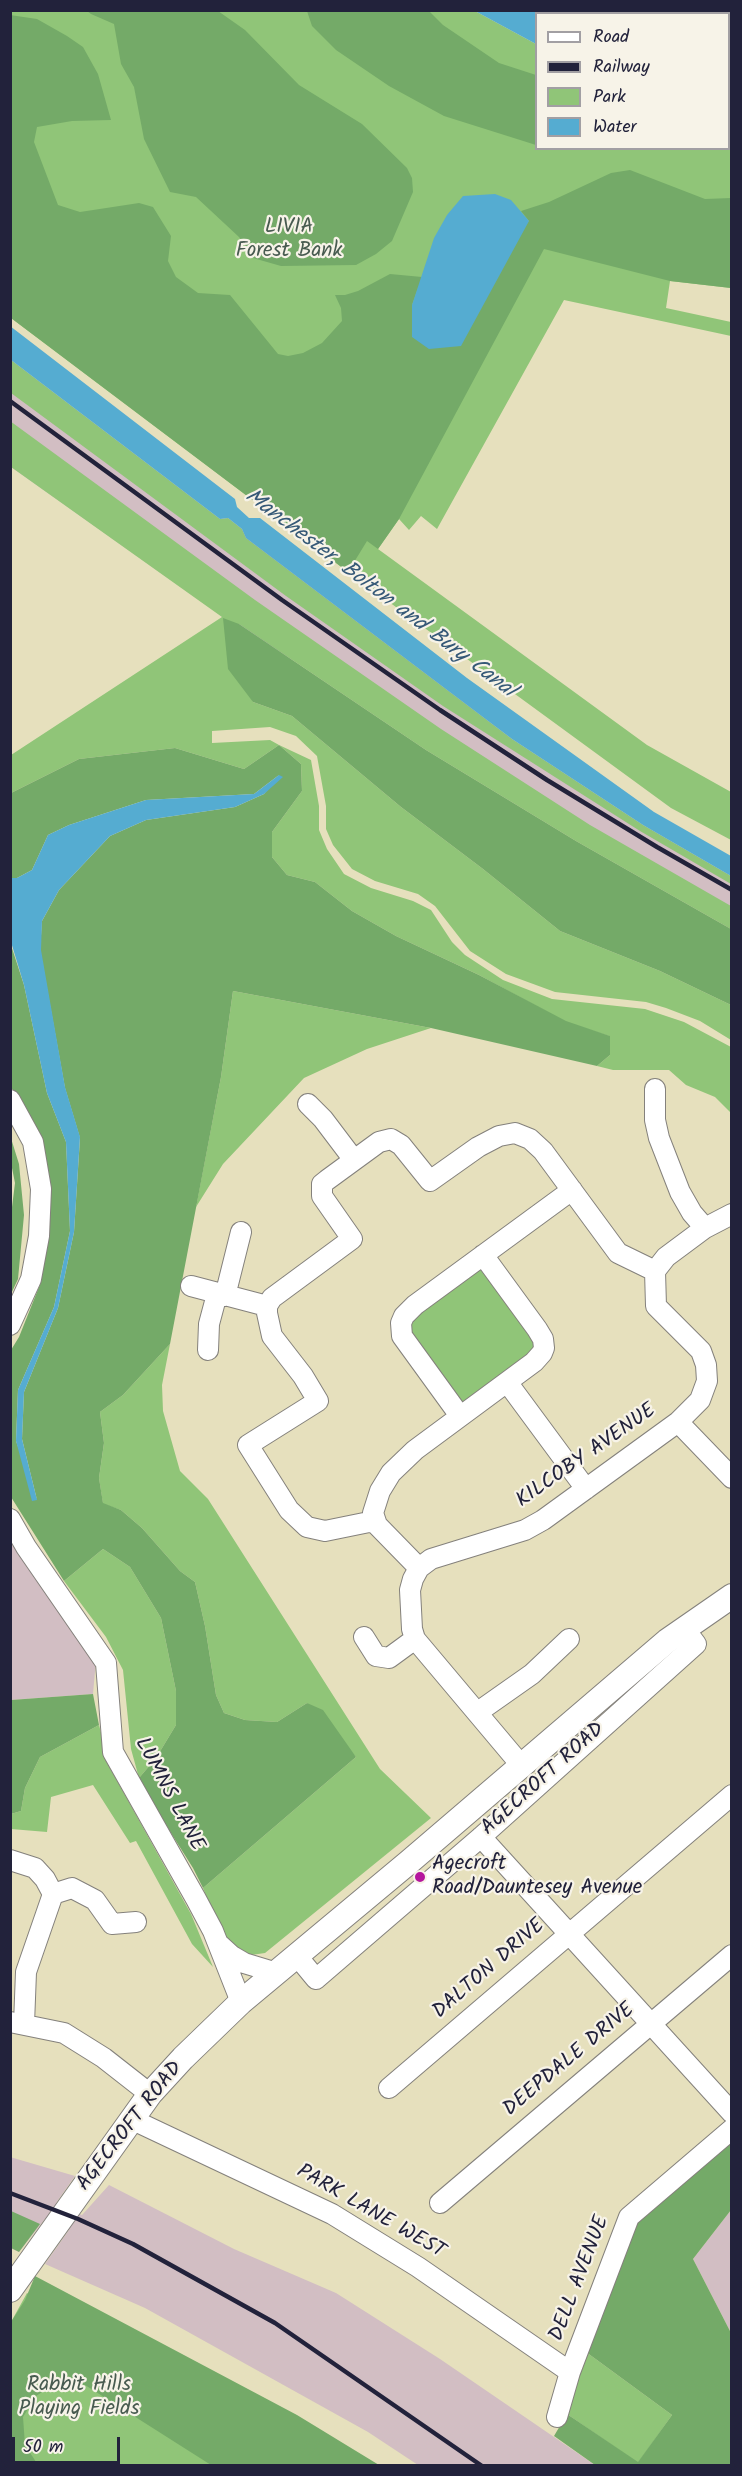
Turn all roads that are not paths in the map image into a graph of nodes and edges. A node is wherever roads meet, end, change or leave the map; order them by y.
1 (654, 1087) dead end
2 (10, 1100) edge
3 (308, 1104) dead end
4 (354, 1160) junction
5 (572, 1190) junction
6 (732, 1214) edge
7 (705, 1228) junction
8 (241, 1233) dead end
9 (483, 1255) junction
10 (655, 1270) junction
11 (191, 1286) dead end
12 (221, 1295) junction
13 (267, 1306) junction
14 (10, 1325) edge
15 (208, 1350) dead end
16 (507, 1382) junction
17 (460, 1416) junction
18 (678, 1422) junction
19 (732, 1478) edge
20 (586, 1489) junction
21 (10, 1519) edge
22 (374, 1521) junction
23 (419, 1568) junction
24 (732, 1596) edge
25 (684, 1628) junction
26 (364, 1637) dead end
27 (415, 1639) junction
28 (569, 1639) dead end
29 (478, 1712) junction
30 (521, 1766) junction
31 (732, 1795) edge
32 (481, 1837) junction
33 (10, 1860) edge
34 (53, 1894) junction
35 (136, 1922) dead end
36 (568, 1934) junction
37 (216, 1941) junction
38 (732, 1955) edge
39 (297, 1956) junction
40 (277, 1973) junction
41 (241, 2002) junction
42 (17, 2023) edge
43 (650, 2025) junction
44 (388, 2088) dead end
45 (150, 2094) junction
46 (732, 2113) edge
47 (131, 2119) junction
48 (732, 2129) edge
49 (440, 2203) dead end
50 (10, 2290) edge
51 (570, 2372) junction
52 (557, 2417) dead end

1 - 7 street
2 - 14 street
3 - 4 street
4 - 5 street
4 - 13 street
5 - 9 street
5 - 10 street
6 - 7 street
7 - 10 street
8 - 12 street
9 - 16 street
9 - 17 street
10 - 18 street, KILCOBY AVENUE
11 - 12 street
12 - 13 street
12 - 15 street
13 - 22 street
16 - 17 street
16 - 20 street
17 - 22 street
18 - 19 street
18 - 20 street, KILCOBY AVENUE
20 - 23 street, KILCOBY AVENUE
21 - 37 street, LUMNS LANE
22 - 23 street
23 - 27 street
24 - 25 main road, AGECROFT ROAD
25 - 30 main road, AGECROFT ROAD
25 - 32 street, AGECROFT ROAD
26 - 27 street
27 - 29 street
28 - 29 street
29 - 30 street
30 - 39 main road, AGECROFT ROAD
31 - 36 street, DALTON DRIVE
32 - 36 street
32 - 39 street, AGECROFT ROAD
33 - 34 street
34 - 35 street
34 - 42 street
36 - 43 street
36 - 44 street, DALTON DRIVE
37 - 40 street
37 - 41 street, LUMNS LANE
38 - 43 street, DEEPDALE DRIVE
39 - 40 main road, AGECROFT ROAD
40 - 41 main road, AGECROFT ROAD
41 - 45 main road, AGECROFT ROAD
42 - 45 street
43 - 46 street
43 - 49 street, DEEPDALE DRIVE
45 - 47 main road, AGECROFT ROAD
47 - 50 main road, AGECROFT ROAD
47 - 51 street, PARK LANE WEST
48 - 51 street, DELL AVENUE
51 - 52 street, DELL AVENUE

